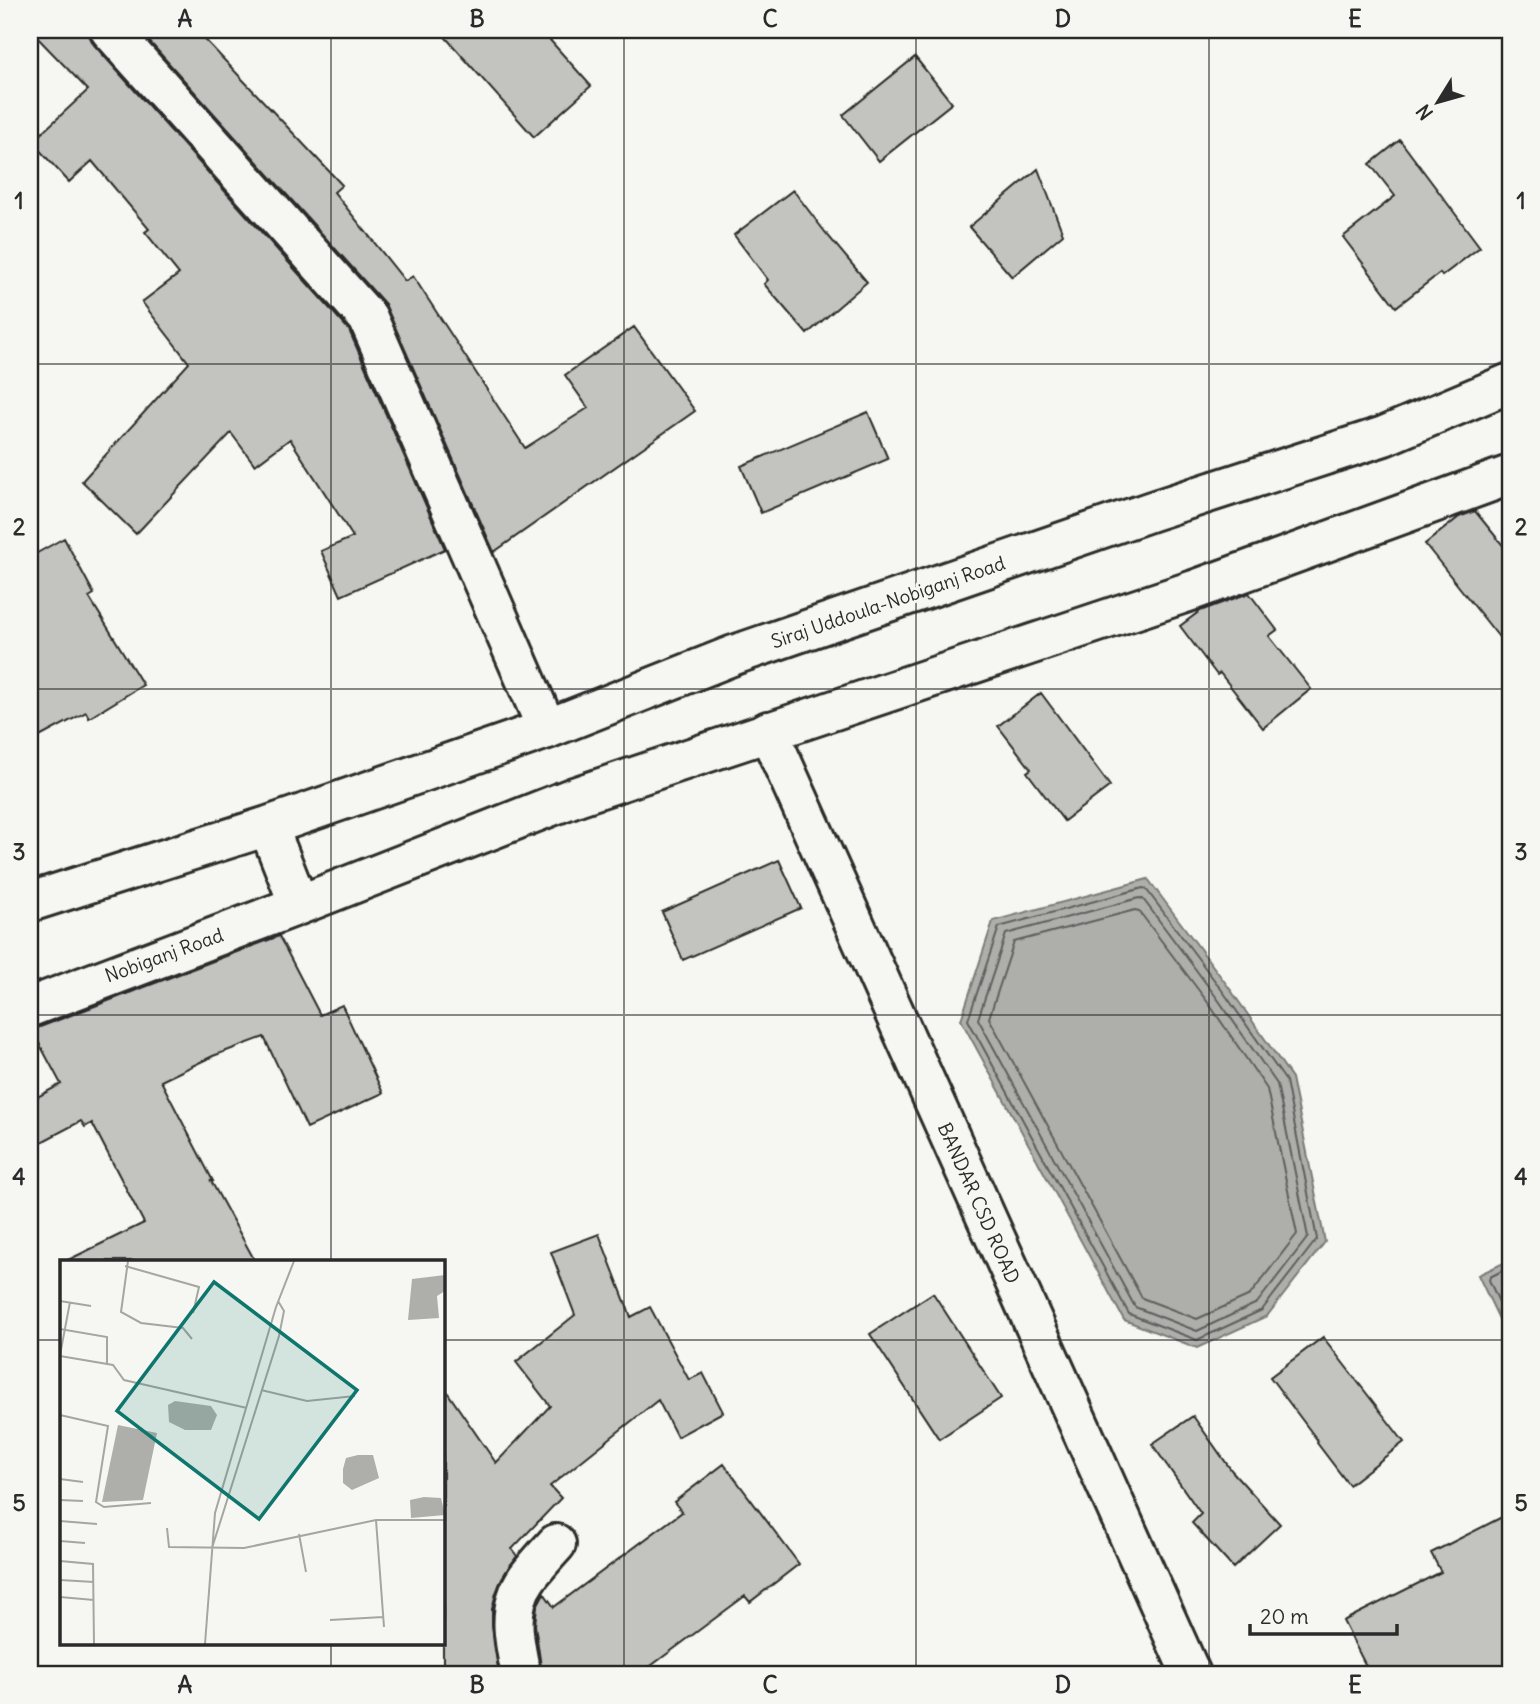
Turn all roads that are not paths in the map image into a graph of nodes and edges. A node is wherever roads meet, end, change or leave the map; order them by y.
1 (110, 30) edge
2 (1510, 383) edge
3 (1510, 475) edge
4 (547, 729) junction
5 (768, 731) junction
6 (268, 826) junction
7 (30, 902) edge
8 (299, 905) junction
9 (30, 1007) edge
10 (556, 1544) dead end
11 (521, 1674) edge
12 (1191, 1674) edge

1 - 4 main road
2 - 4 main road, Siraj Uddoula-Nobiganj Road
3 - 5 main road
4 - 6 main road, Siraj Uddoula-Nobiganj Road
5 - 8 main road
5 - 12 main road, BANDAR CSD ROAD
6 - 7 main road
6 - 8 main road
8 - 9 main road, Nobiganj Road
10 - 11 main road

